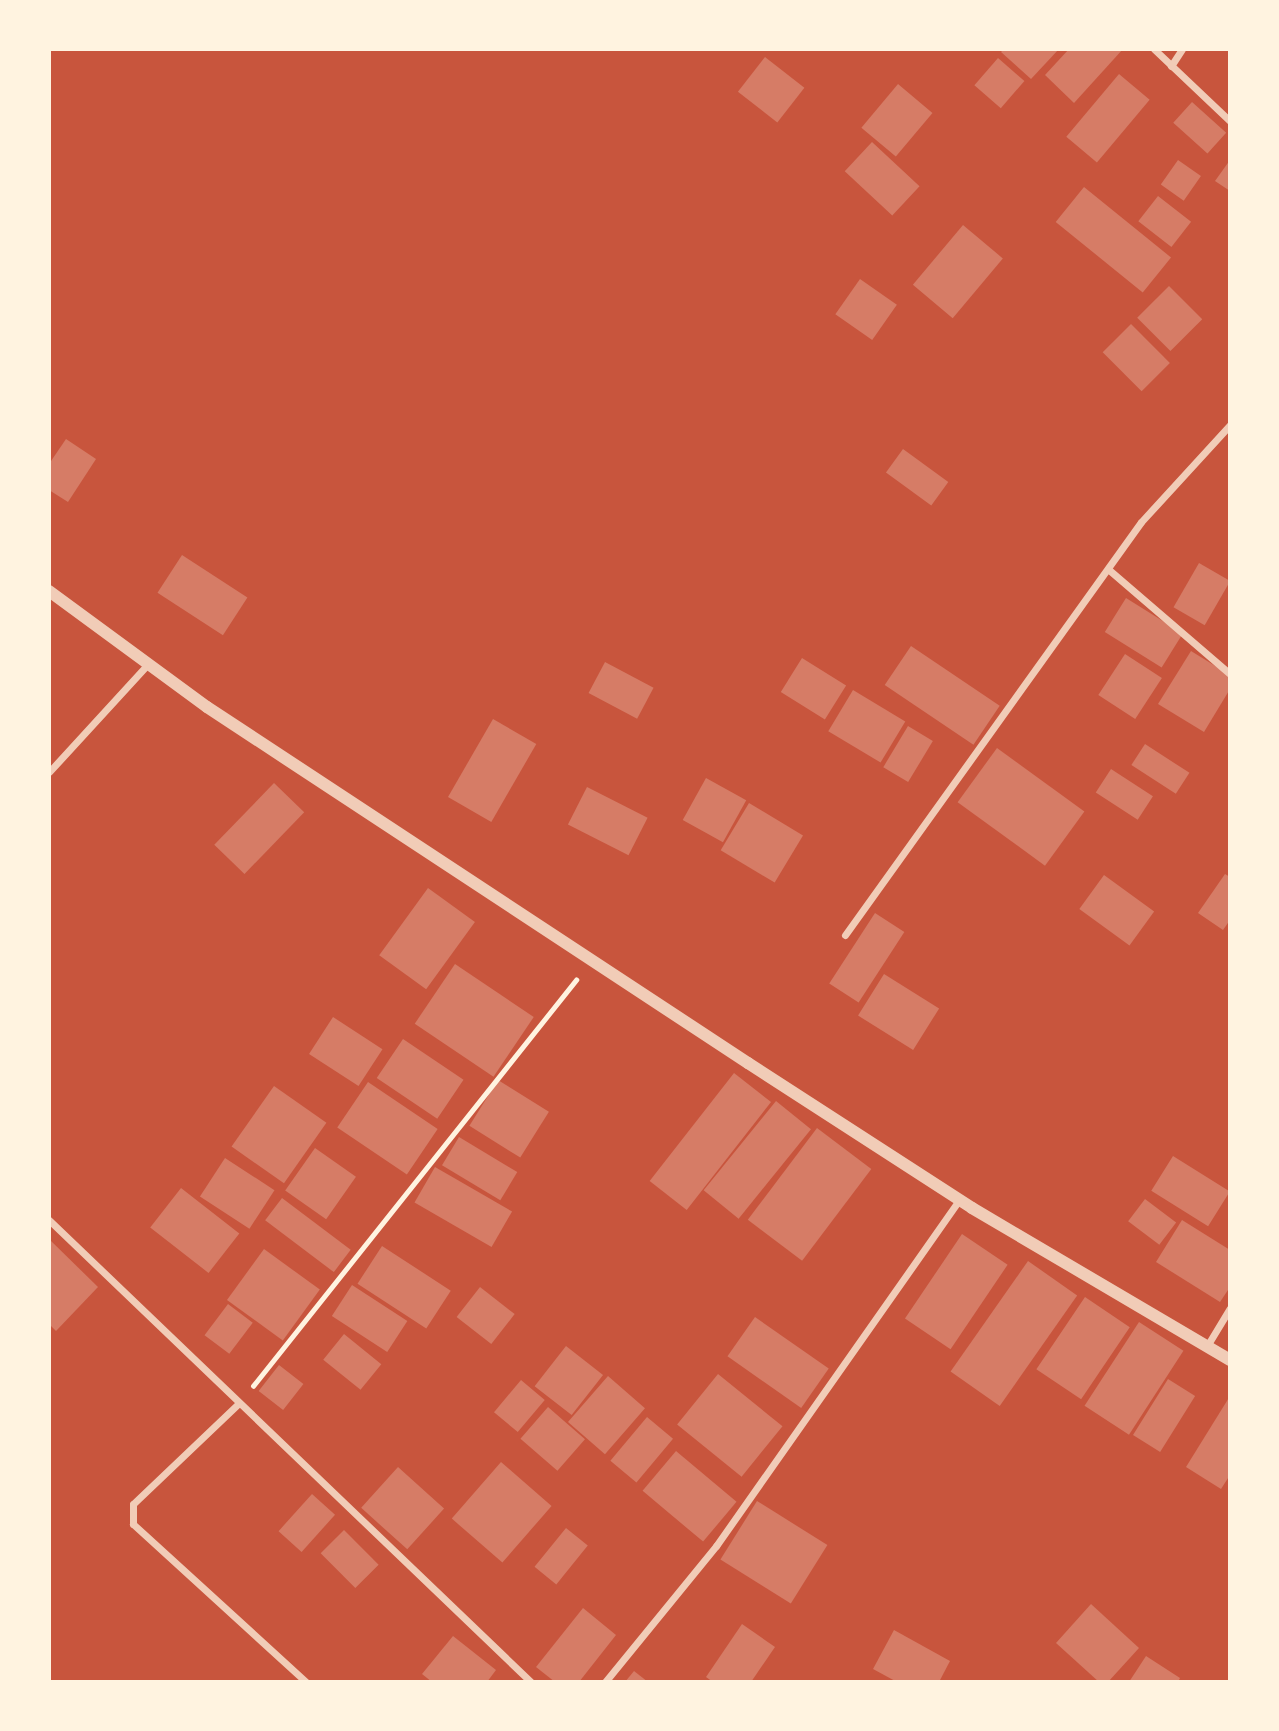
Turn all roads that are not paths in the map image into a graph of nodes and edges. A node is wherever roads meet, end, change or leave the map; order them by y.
1 (1154, 49) edge
2 (1182, 49) edge
3 (1171, 65) junction
4 (1230, 121) edge
5 (1230, 425) edge
6 (1108, 569) junction
7 (49, 591) edge
8 (148, 664) junction
9 (1230, 674) edge
10 (49, 772) edge
11 (845, 935) dead end
12 (960, 1199) junction
13 (49, 1220) edge
14 (1230, 1308) edge
15 (1207, 1346) junction
16 (1230, 1360) edge
17 (239, 1403) junction
18 (306, 1682) edge
19 (531, 1682) edge
20 (605, 1682) edge

1 - 3 street
2 - 3 street
3 - 4 street
5 - 6 street
6 - 9 street
6 - 11 street
7 - 8 street
8 - 10 street
8 - 12 street
12 - 15 street
12 - 20 street
13 - 17 street
14 - 15 street
15 - 16 street
17 - 18 street
17 - 19 street

